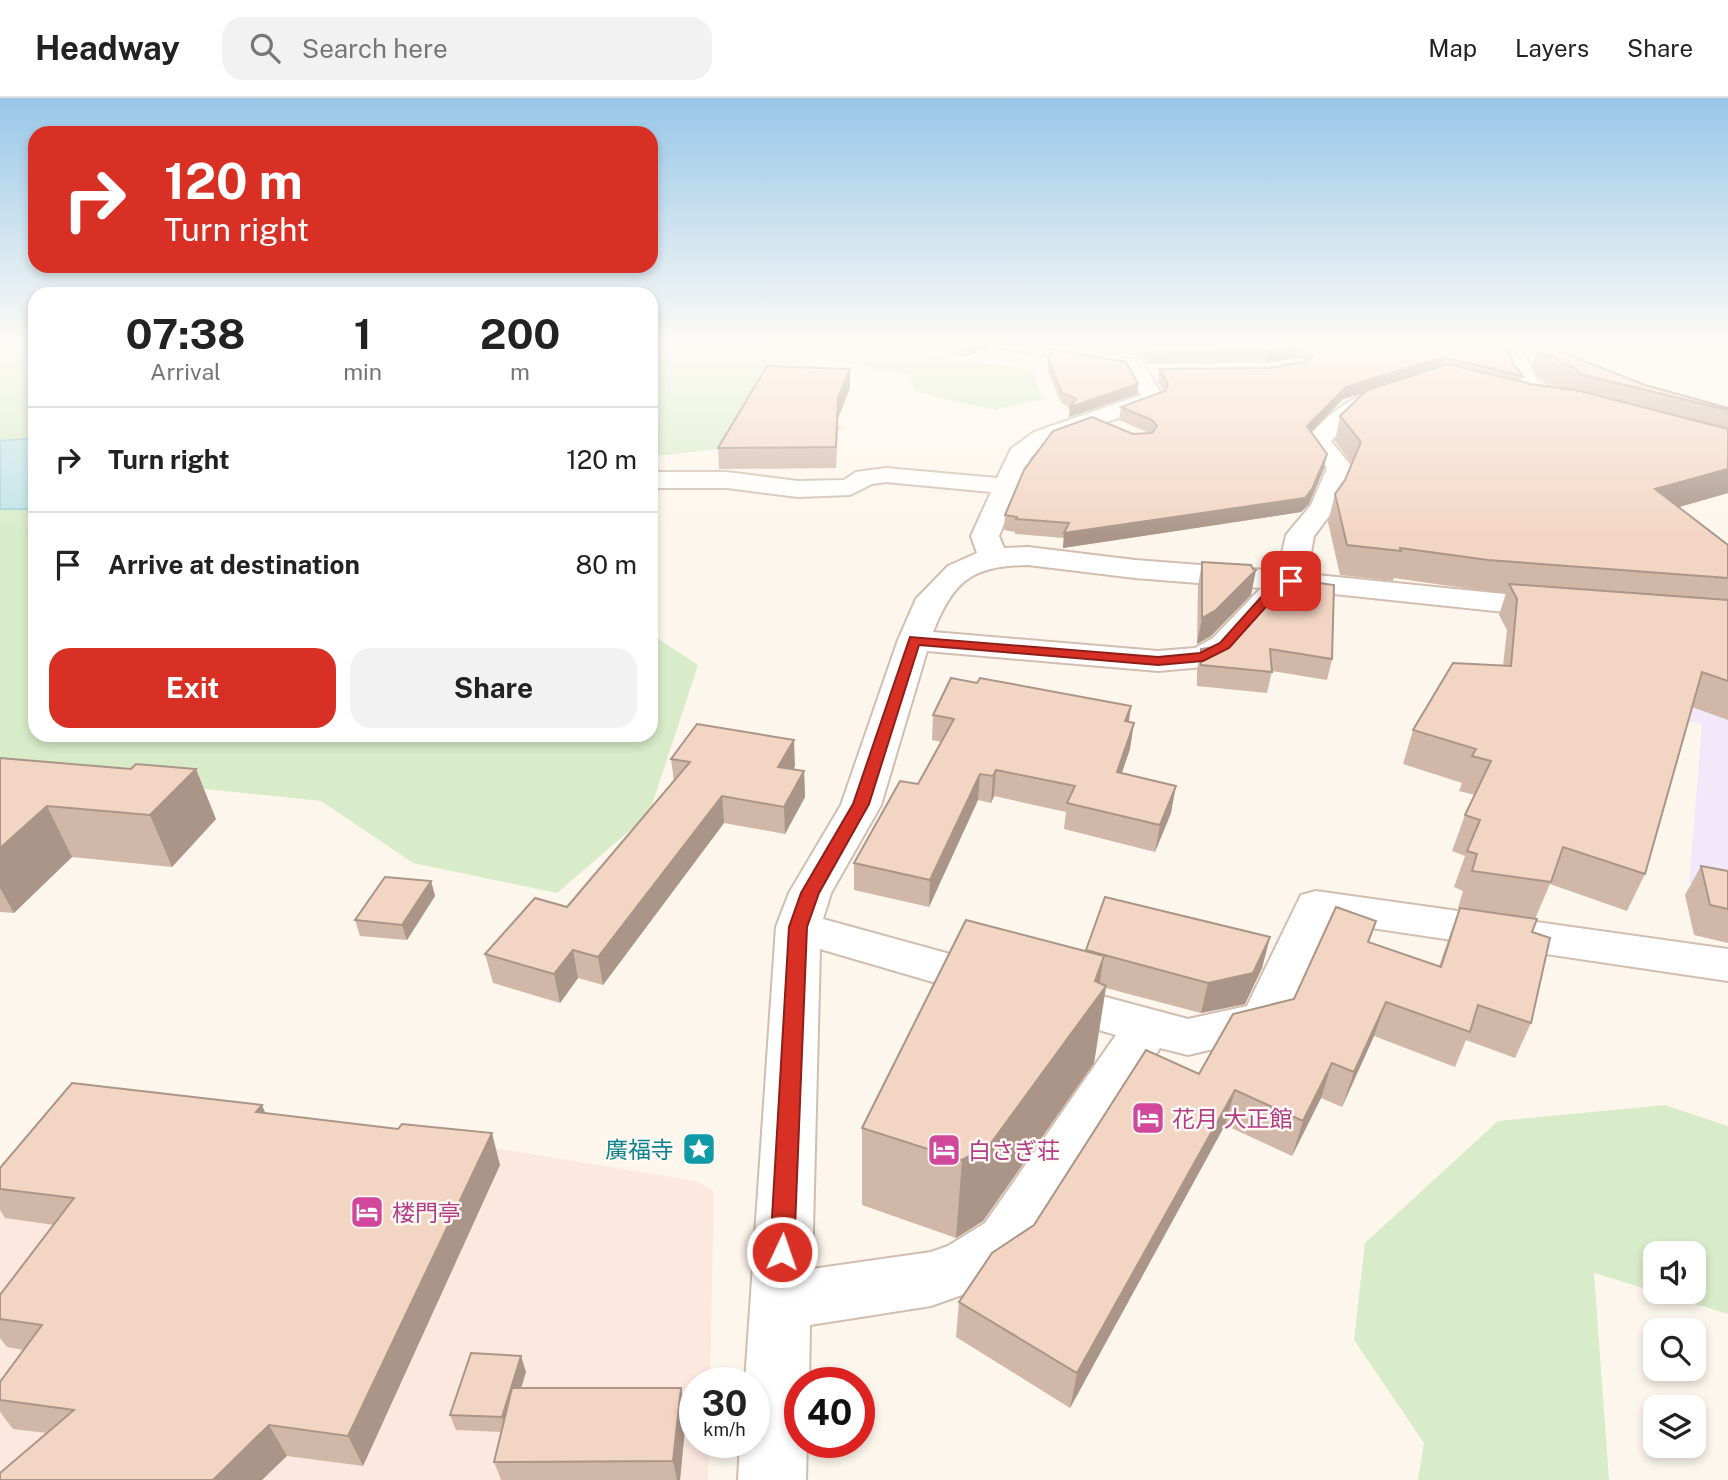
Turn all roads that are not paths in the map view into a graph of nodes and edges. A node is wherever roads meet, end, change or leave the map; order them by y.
1 (1128, 407) edge
2 (1352, 407) edge
3 (1575, 407) edge
4 (1600, 415) edge
5 (1092, 421) junction
6 (1116, 430) edge
7 (658, 480) edge
8 (1006, 486) junction
9 (997, 557) junction
10 (1291, 581) junction
11 (1587, 610) edge
12 (914, 640) junction
13 (798, 927) junction
14 (1728, 965) edge
15 (1148, 1027) junction
16 (779, 1302) junction
17 (772, 1480) edge

1 - 5 street
2 - 10 street
3 - 4 street
5 - 6 street
5 - 8 street
7 - 8 street
8 - 9 street
9 - 10 street
9 - 12 street
10 - 11 street
10 - 12 street
12 - 13 street
13 - 15 street
13 - 16 street
14 - 15 street
15 - 16 street
16 - 17 street

